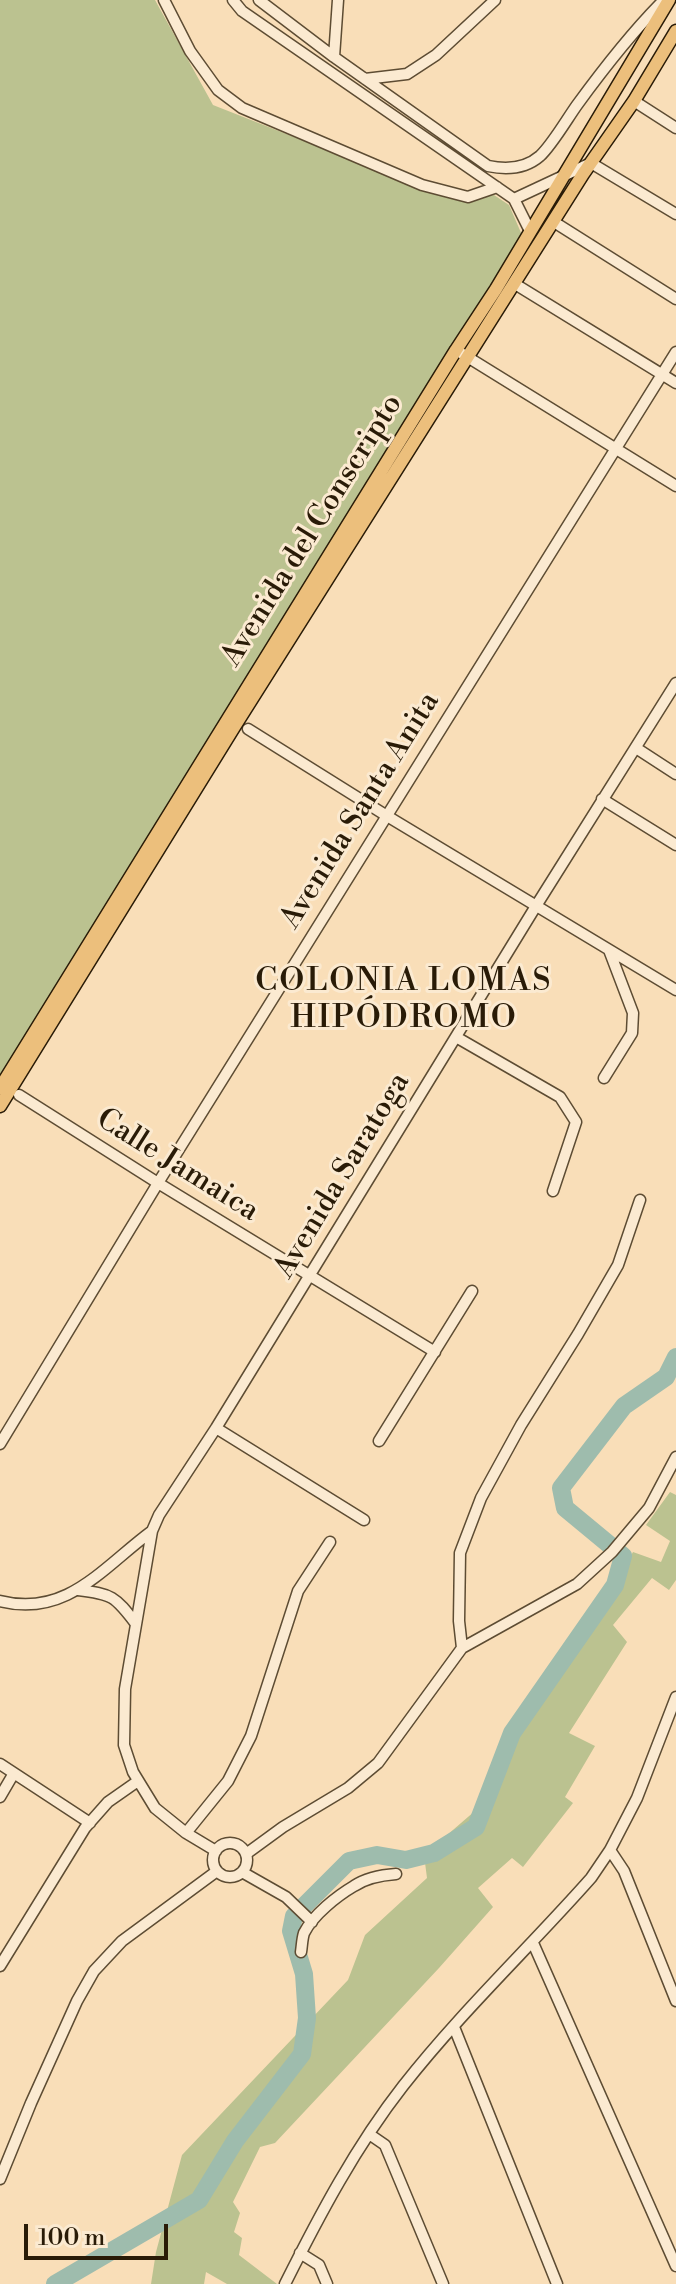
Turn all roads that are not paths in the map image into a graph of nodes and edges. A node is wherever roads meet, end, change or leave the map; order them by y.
1 (164, 0) edge
2 (233, 0) edge
3 (259, 0) edge
4 (338, 0) edge
5 (495, 0) edge
6 (666, 0) edge
7 (674, 39) edge
8 (334, 57) junction
9 (365, 79) junction
10 (634, 101) junction
11 (676, 128) edge
12 (591, 163) junction
13 (561, 178) junction
14 (497, 187) junction
15 (514, 199) junction
16 (676, 214) edge
17 (554, 222) junction
18 (530, 231) junction
19 (515, 284) junction
20 (676, 299) edge
21 (456, 350) junction
22 (676, 352) edge
23 (468, 358) junction
24 (662, 374) junction
25 (676, 383) edge
26 (614, 449) junction
27 (676, 486) edge
28 (675, 687) edge
29 (248, 729) dead end
30 (636, 748) junction
31 (676, 774) edge
32 (602, 799) junction
33 (387, 816) junction
34 (676, 845) edge
35 (536, 906) junction
36 (609, 950) junction
37 (676, 990) edge
38 (456, 1037) junction
39 (604, 1078) dead end
40 (0, 1088) edge
41 (19, 1095) dead end
42 (0, 1106) edge
43 (158, 1183) junction
44 (553, 1191) dead end
45 (640, 1200) dead end
46 (310, 1277) junction
47 (472, 1291) dead end
48 (435, 1352) junction
49 (216, 1428) junction
50 (379, 1441) dead end
51 (0, 1444) edge
52 (676, 1457) edge
53 (364, 1520) dead end
54 (152, 1531) junction
55 (330, 1542) dead end
56 (78, 1590) junction
57 (0, 1601) edge
58 (136, 1624) junction
59 (462, 1648) junction
60 (676, 1697) edge
61 (665, 1723) junction
62 (676, 1731) edge
63 (0, 1764) edge
64 (14, 1773) junction
65 (138, 1781) junction
66 (0, 1797) edge
67 (90, 1823) junction
68 (186, 1833) junction
69 (610, 1850) junction
70 (216, 1851) junction
71 (246, 1854) junction
72 (217, 1871) junction
73 (242, 1872) junction
74 (396, 1874) dead end
75 (304, 1914) junction
76 (533, 1943) junction
77 (301, 1952) dead end
78 (0, 1966) edge
79 (676, 2001) edge
80 (454, 2027) junction
81 (369, 2134) junction
82 (0, 2179) edge
83 (300, 2253) junction
84 (676, 2266) edge
85 (285, 2284) edge
86 (327, 2284) edge
87 (443, 2284) edge
88 (557, 2284) edge

1 - 14 street
2 - 14 street
3 - 8 street
4 - 8 street
5 - 9 street
6 - 9 street
6 - 13 main road, Avenida del Conscripto
7 - 10 main road, Avenida del Conscripto
8 - 9 street
10 - 11 street
10 - 12 main road, Avenida del Conscripto
12 - 13 street
12 - 16 street
12 - 17 main road, Avenida del Conscripto
13 - 15 street
13 - 18 main road, Avenida del Conscripto
14 - 15 street
15 - 18 street
17 - 19 main road, Avenida del Conscripto
17 - 20 street
18 - 21 main road, Avenida del Conscripto
19 - 23 main road, Avenida del Conscripto
19 - 24 street
21 - 23 street
21 - 40 main road, Avenida del Conscripto
22 - 24 street, Avenida Santa Anita
23 - 26 street
23 - 42 main road, Avenida del Conscripto
24 - 25 street
24 - 26 street, Avenida Santa Anita
26 - 27 street
26 - 33 street, Avenida Santa Anita
28 - 30 street, Avenida Saratoga
29 - 33 street
30 - 31 street
30 - 32 street, Avenida Saratoga
32 - 34 street
32 - 35 street, Avenida Saratoga
33 - 35 street
33 - 43 street, Avenida Santa Anita
35 - 36 street
35 - 38 street, Avenida Saratoga
36 - 37 street
36 - 39 street
38 - 44 street
38 - 46 street, Avenida Saratoga
41 - 43 street, Calle Jamaica
43 - 46 street, Calle Jamaica
43 - 51 street, Avenida Santa Anita
45 - 59 street
46 - 48 street, Calle Jamaica
46 - 49 street, Avenida Saratoga
47 - 48 street
48 - 50 street
49 - 53 street
49 - 54 street, Avenida Saratoga
52 - 59 street
54 - 56 street
54 - 58 street
55 - 68 street
56 - 57 street
56 - 58 street
58 - 65 street
59 - 71 street
60 - 61 street
61 - 62 street
61 - 69 street
63 - 64 street
64 - 66 street
64 - 67 street
65 - 67 street
65 - 68 street
67 - 78 street
68 - 70 street
69 - 76 street
69 - 79 street
70 - 71 street
70 - 72 street
71 - 73 street
72 - 73 street
72 - 82 street
73 - 75 street
74 - 75 street
75 - 77 street
76 - 80 street
76 - 84 street
80 - 81 street
80 - 88 street
81 - 83 street
81 - 87 street
83 - 85 street
83 - 86 street

